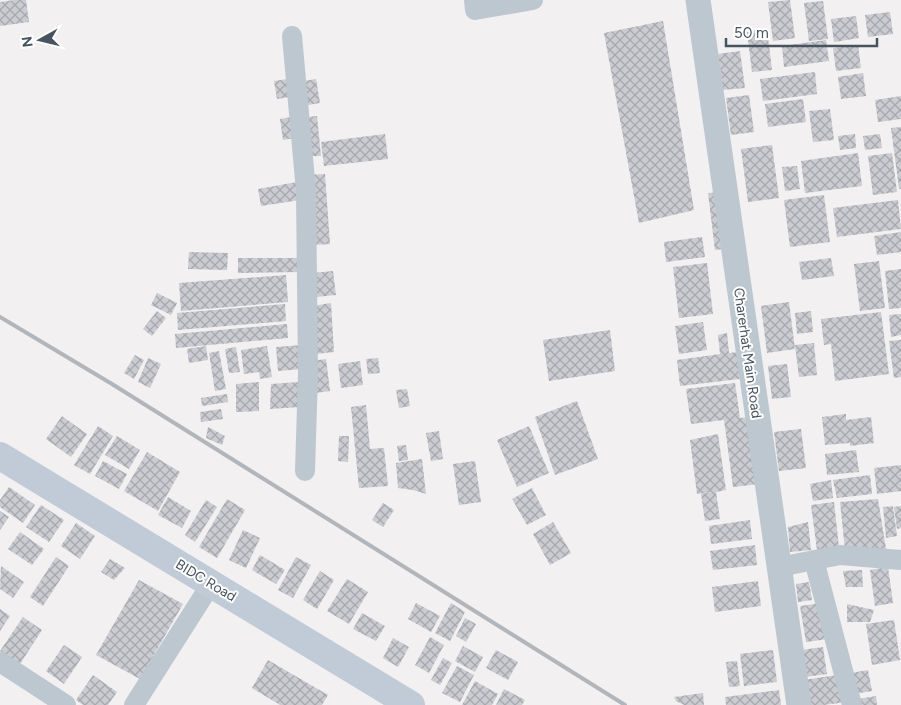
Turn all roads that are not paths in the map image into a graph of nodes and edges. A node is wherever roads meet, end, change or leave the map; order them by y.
1 (474, 0) edge
2 (533, 0) edge
3 (698, 0) edge
4 (292, 36) dead end
5 (0, 456) edge
6 (306, 471) dead end
7 (814, 560) junction
8 (901, 560) edge
9 (779, 567) junction
10 (211, 584) junction
11 (0, 662) edge
12 (66, 705) edge
13 (134, 705) edge
14 (411, 705) edge
15 (799, 705) edge
16 (852, 705) edge

1 - 2 street
3 - 9 street, Charerhat Main Road
4 - 6 street
5 - 10 main road, BIDC Road
7 - 8 street
7 - 9 street
7 - 16 street
9 - 15 street, Charerhat Main Road
10 - 13 street
10 - 14 main road, BIDC Road
11 - 12 street

